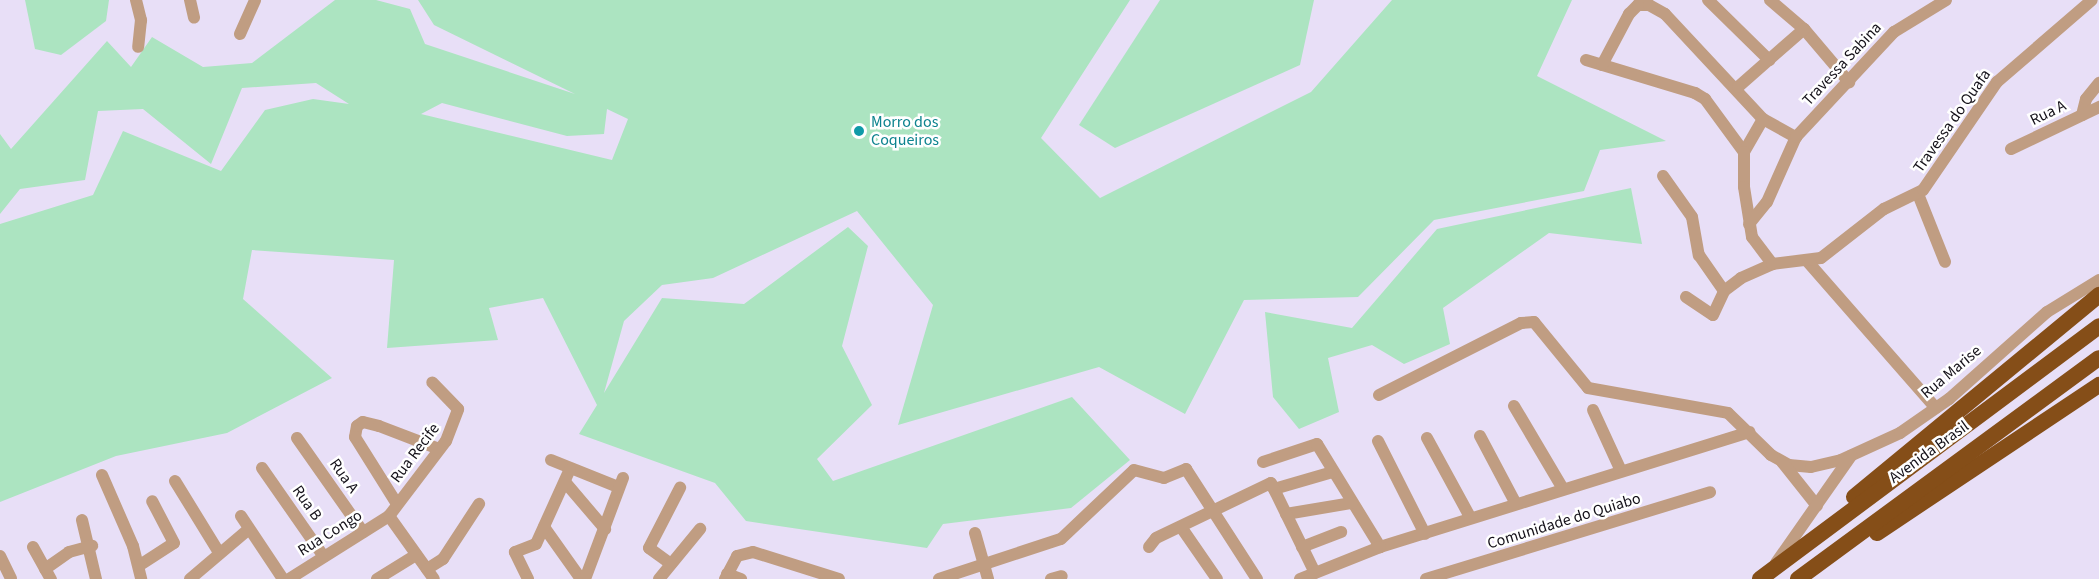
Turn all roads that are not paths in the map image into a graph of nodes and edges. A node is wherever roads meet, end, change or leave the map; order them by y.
1 (136, 0) edge
2 (190, 0) edge
3 (255, 0) edge
4 (1708, 0) edge
5 (1770, 0) edge
6 (1946, 0) edge
7 (2092, 0) edge
8 (194, 18) dead end
9 (1804, 30) junction
10 (240, 34) dead end
11 (138, 47) dead end
12 (1586, 60) dead end
13 (1768, 60) junction
14 (1602, 65) junction
15 (1849, 82) junction
16 (2099, 83) edge
17 (1738, 87) junction
18 (2099, 106) edge
19 (2082, 115) junction
20 (1763, 119) junction
21 (1796, 137) junction
22 (2011, 149) dead end
23 (1744, 152) junction
24 (1663, 176) dead end
25 (1918, 194) junction
26 (1749, 224) junction
27 (1809, 262) junction
28 (1945, 262) dead end
29 (1772, 264) junction
30 (2099, 280) edge
31 (1724, 291) junction
32 (2099, 295) edge
33 (1686, 297) dead end
34 (2099, 326) edge
35 (2099, 358) edge
36 (432, 382) dead end
37 (2099, 385) edge
38 (1379, 395) dead end
39 (1514, 406) dead end
40 (1936, 408) junction
41 (1593, 410) dead end
42 (1749, 432) junction
43 (1900, 433) junction
44 (1480, 436) dead end
45 (297, 438) dead end
46 (1427, 438) dead end
47 (1378, 441) dead end
48 (1912, 446) junction
49 (440, 449) junction
50 (1851, 456) junction
51 (551, 460) dead end
52 (1263, 462) dead end
53 (1781, 462) junction
54 (262, 468) dead end
55 (570, 469) junction
56 (1622, 471) junction
57 (1334, 472) junction
58 (102, 475) dead end
59 (175, 481) dead end
60 (565, 482) junction
61 (680, 488) dead end
62 (1274, 489) junction
63 (1563, 489) junction
64 (1710, 492) dead end
65 (152, 501) dead end
66 (1515, 502) junction
67 (1352, 503) junction
68 (397, 504) junction
69 (478, 504) dead end
70 (1817, 506) junction
71 (1211, 512) junction
72 (1286, 514) junction
73 (241, 516) dead end
74 (389, 516) junction
75 (1470, 517) junction
76 (82, 520) dead end
77 (1181, 526) junction
78 (544, 527) junction
79 (249, 529) junction
80 (605, 529) junction
81 (700, 529) dead end
82 (1822, 530) junction
83 (363, 532) junction
84 (1341, 532) dead end
85 (975, 533) dead end
86 (1425, 534) junction
87 (92, 546) junction
88 (33, 547) dead end
89 (1149, 547) dead end
90 (1302, 547) junction
91 (1380, 547) junction
92 (218, 551) junction
93 (1833, 554) junction
94 (416, 555) junction
95 (0, 556) edge
96 (324, 557) junction
97 (671, 564) junction
98 (984, 564) junction
99 (140, 565) junction
100 (1315, 573) junction
101 (48, 574) edge
102 (431, 574) edge
103 (1765, 575) edge
104 (726, 577) edge
105 (836, 578) edge
106 (11, 579) edge
107 (96, 579) edge
108 (141, 579) edge
109 (190, 579) edge
110 (283, 579) edge
111 (289, 579) edge
112 (377, 579) edge
113 (528, 579) edge
114 (583, 579) edge
115 (659, 579) edge
116 (741, 579) edge
117 (939, 579) edge
118 (988, 579) edge
119 (1217, 579) edge
120 (1257, 579) edge
121 (1300, 579) edge
122 (1426, 579) edge
123 (1798, 579) edge

1 - 11 street
2 - 8 street
3 - 10 street
4 - 13 street
5 - 9 street
6 - 15 street, Travessa Sabina
7 - 25 street, Travessa do Quafa
9 - 13 street
9 - 15 street
12 - 14 street
13 - 17 street
14 - 17 street
14 - 23 street
15 - 21 street, Travessa Sabina
16 - 19 street
17 - 20 street
18 - 19 street, Rua A
19 - 22 street, Rua A
20 - 21 street
20 - 23 street
21 - 26 street, Travessa Sabina
23 - 26 street
24 - 31 street
25 - 27 street, Travessa do Quafa
25 - 28 street
26 - 29 street
27 - 29 street, Travessa do Quafa
27 - 40 street
29 - 31 street, Travessa do Quafa
30 - 40 street, Rua Marise
31 - 33 street, Travessa do Quafa
32 - 48 highway
34 - 82 highway, Avenida Brasil
35 - 93 highway, Avenida Brasil
36 - 49 street, Rua Recife
37 - 93 highway
38 - 42 street
39 - 63 street
40 - 43 street, Rua Marise
41 - 56 street
42 - 53 street
42 - 56 street
43 - 48 street
43 - 50 street, Rua Marise
44 - 66 street
45 - 83 street, Rua A
46 - 75 street
47 - 86 street
48 - 82 highway
49 - 68 street, Rua Recife
49 - 68 street
50 - 53 street, Rua Marise
50 - 70 street
51 - 55 street
52 - 57 street
53 - 70 street
54 - 96 street, Rua B
55 - 60 street
55 - 80 street
56 - 63 street
57 - 62 street
57 - 67 street
58 - 99 street
59 - 92 street
60 - 78 street
60 - 80 street
61 - 97 street
62 - 71 street
62 - 72 street
63 - 66 street
64 - 122 street, Comunidade do Quiabo
65 - 99 street
66 - 75 street
67 - 72 street
67 - 91 street
68 - 74 street, Rua Recife
69 - 102 street
70 - 103 street
71 - 77 street
71 - 98 street
71 - 120 street
72 - 90 street
73 - 79 street
74 - 83 street, Rua Congo
74 - 94 street
75 - 86 street
76 - 87 street
77 - 89 street
77 - 119 street
78 - 113 street
78 - 114 street
79 - 92 street
79 - 110 street
80 - 114 street
81 - 97 street
82 - 103 highway, Avenida Brasil
83 - 96 street, Rua Congo
84 - 90 street
85 - 98 street
86 - 91 street
87 - 101 street
87 - 107 street
88 - 101 street
90 - 100 street
91 - 100 street
92 - 109 street
93 - 123 highway, Avenida Brasil
94 - 102 street
94 - 112 street
95 - 106 street
96 - 111 street, Rua Congo
97 - 115 street
98 - 117 street
98 - 118 street
99 - 108 street
100 - 121 street
104 - 105 street
104 - 116 street

